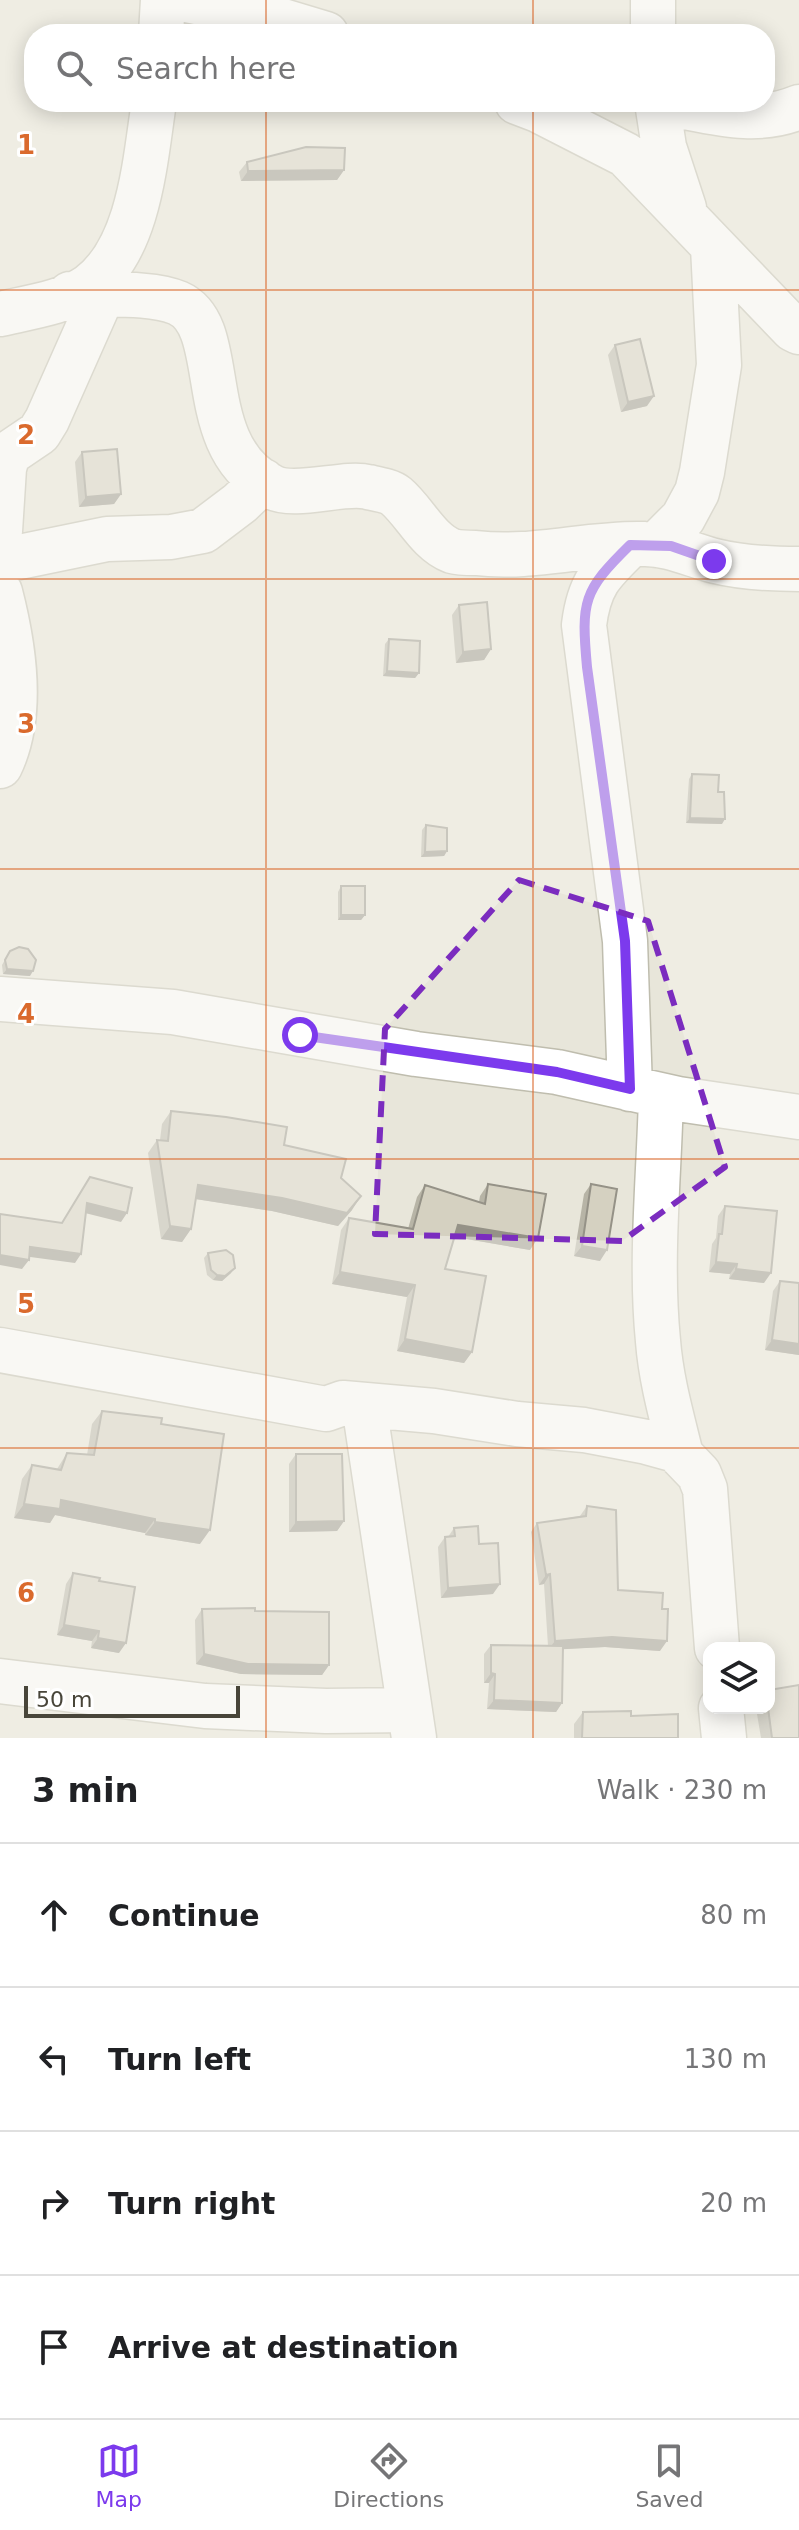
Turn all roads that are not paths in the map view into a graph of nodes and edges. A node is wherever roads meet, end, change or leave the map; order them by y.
1 (163, 0) edge
2 (186, 0) edge
3 (653, 0) edge
4 (162, 24) edge
5 (293, 24) edge
6 (653, 24) edge
7 (799, 107) edge
8 (152, 112) edge
9 (547, 112) edge
10 (659, 112) edge
11 (706, 112) edge
12 (701, 234) junction
13 (86, 295) junction
14 (0, 314) edge
15 (799, 332) edge
16 (263, 481) junction
17 (0, 531) edge
18 (643, 545) junction
19 (0, 561) edge
20 (799, 569) edge
21 (0, 592) edge
22 (0, 766) edge
23 (0, 999) edge
24 (645, 1092) junction
25 (799, 1117) edge
26 (0, 1350) edge
27 (364, 1405) junction
28 (681, 1455) junction
29 (717, 1642) edge
30 (0, 1681) edge
31 (722, 1714) edge
32 (412, 1724) edge
33 (724, 1738) edge

1 - 4 street
2 - 5 street
3 - 6 street
7 - 11 street
8 - 13 street
9 - 12 street
10 - 12 street
12 - 15 street
12 - 18 street
13 - 14 street
13 - 16 street
13 - 17 street
16 - 18 street
16 - 19 street
18 - 20 street
18 - 24 street
21 - 22 street
23 - 24 street
24 - 25 street
24 - 28 street
26 - 27 street
27 - 28 street
27 - 32 street
28 - 29 street
30 - 32 street
31 - 33 street

